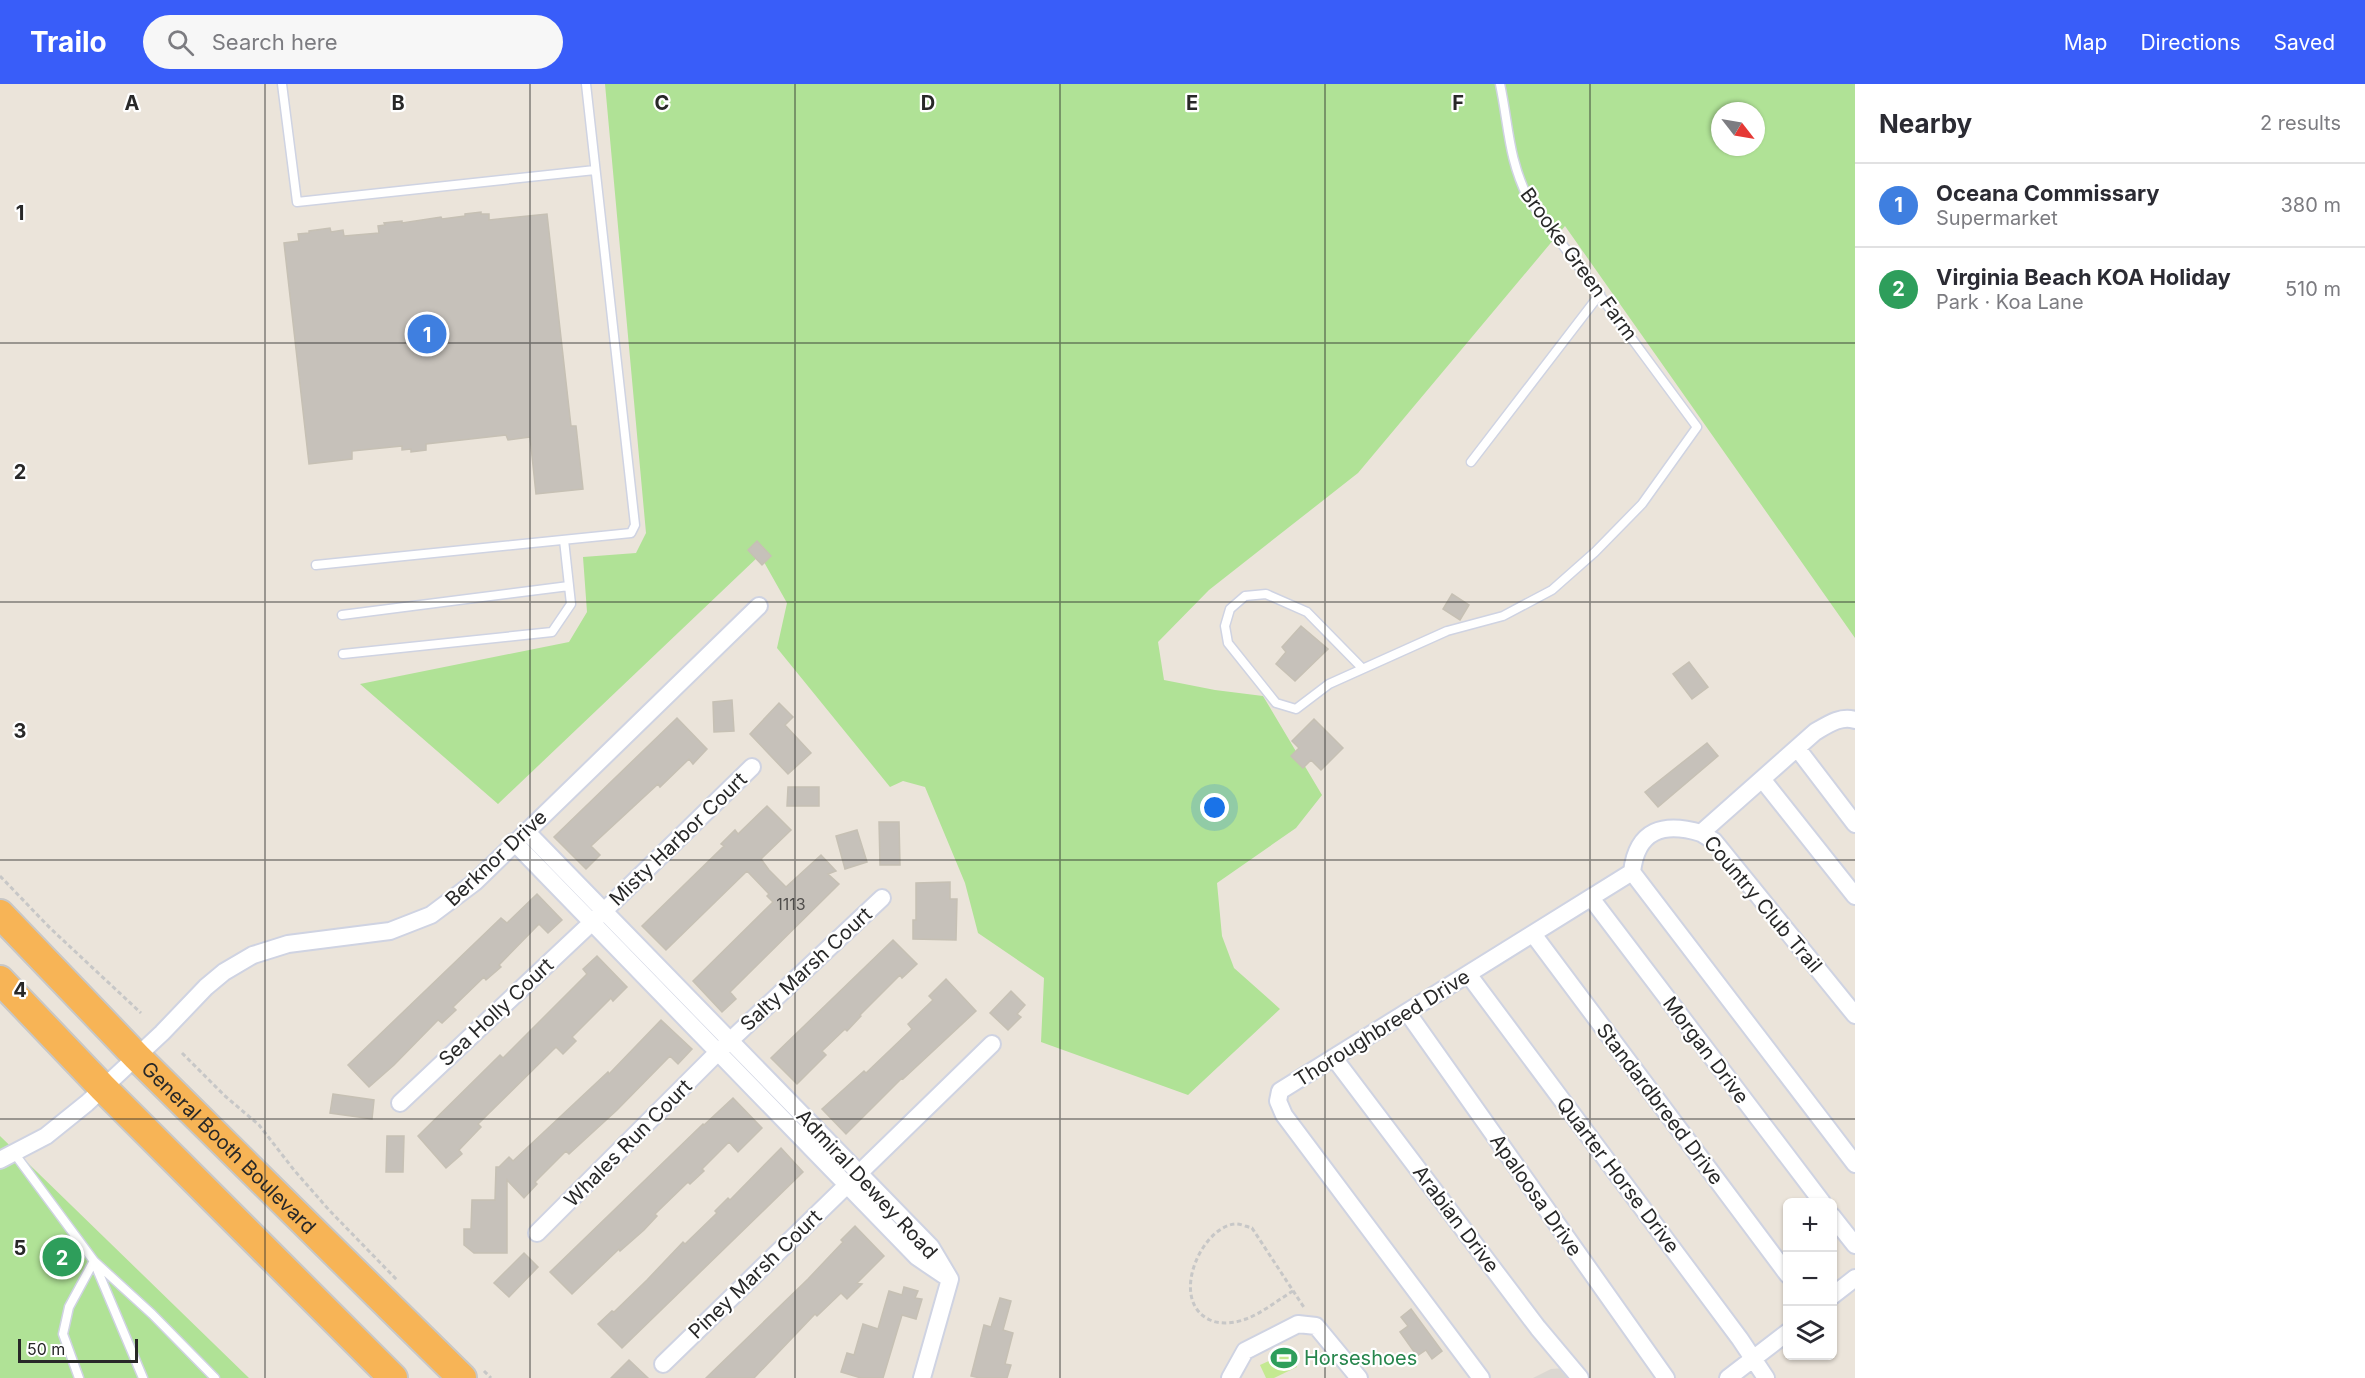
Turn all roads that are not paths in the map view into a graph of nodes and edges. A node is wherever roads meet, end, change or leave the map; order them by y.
1 (282, 84) edge
2 (585, 84) edge
3 (1500, 84) edge
4 (595, 170) junction
5 (1600, 294) junction
6 (1472, 462) dead end
7 (564, 540) junction
8 (316, 565) dead end
9 (569, 585) junction
10 (759, 606) dead end
11 (342, 615) dead end
12 (343, 654) dead end
13 (1362, 669) junction
14 (1855, 720) edge
15 (1797, 748) junction
16 (752, 767) dead end
17 (1762, 779) junction
18 (1855, 824) edge
19 (1701, 833) junction
20 (520, 837) junction
21 (1632, 872) junction
22 (1855, 896) edge
23 (882, 898) dead end
24 (1591, 898) junction
25 (0, 914) edge
26 (598, 916) junction
27 (1533, 934) junction
28 (1468, 974) junction
29 (0, 980) edge
30 (1407, 1012) junction
31 (1855, 1015) edge
32 (992, 1044) dead end
33 (724, 1047) junction
34 (137, 1057) junction
35 (1334, 1058) junction
36 (103, 1088) junction
37 (400, 1103) dead end
38 (7, 1157) edge
39 (1855, 1164) edge
40 (853, 1179) junction
41 (1818, 1198) edge
42 (1837, 1221) edge
43 (537, 1233) dead end
44 (1855, 1245) edge
45 (94, 1261) junction
46 (1783, 1268) edge
47 (1855, 1278) edge
48 (1837, 1293) edge
49 (1783, 1336) edge
50 (1753, 1359) junction
51 (663, 1364) dead end
52 (79, 1378) edge
53 (143, 1378) edge
54 (215, 1378) edge
55 (393, 1378) edge
56 (462, 1378) edge
57 (922, 1378) edge
58 (1230, 1378) edge
59 (1359, 1378) edge
60 (1481, 1378) edge
61 (1580, 1378) edge
62 (1666, 1378) edge
63 (1728, 1378) edge
64 (1766, 1378) edge

1 - 4 lane
2 - 4 lane
3 - 5 lane, Brooke Green Farm
4 - 7 lane
5 - 6 lane
5 - 13 lane, Brooke Green Farm
7 - 8 lane
7 - 9 lane
9 - 11 lane
9 - 12 lane
10 - 20 street, Berknor Drive
13 - 13 lane
14 - 15 street, Country Club Trail
15 - 17 street, Country Club Trail
15 - 18 street
16 - 26 street, Misty Harbor Court
17 - 19 street, Country Club Trail
17 - 22 street
19 - 21 street
19 - 31 street, Country Club Trail
20 - 26 street, Admiral Dewey Road
20 - 34 street, Berknor Drive
21 - 24 street, Thoroughbreed Drive
21 - 39 street
23 - 33 street, Salty Marsh Court
24 - 27 street, Thoroughbreed Drive
24 - 41 street, Morgan Drive
25 - 34 highway, General Booth Boulevard
26 - 33 street, Admiral Dewey Road
26 - 37 street, Sea Holly Court
27 - 28 street, Thoroughbreed Drive
27 - 46 street, Standardbreed Drive
28 - 30 street, Thoroughbreed Drive
28 - 50 street, Quarter Horse Drive
29 - 36 highway
30 - 35 street, Thoroughbreed Drive
30 - 62 street, Apaloosa Drive
32 - 40 street, Piney Marsh Court
33 - 40 street, Admiral Dewey Road
33 - 43 street, Whales Run Court
34 - 36 street, Berknor Drive
34 - 56 highway, General Booth Boulevard
35 - 60 street, Thoroughbreed Drive
35 - 61 street, Arabian Drive
36 - 38 street, Berknor Drive
36 - 55 highway
38 - 45 lane
40 - 51 street, Piney Marsh Court
40 - 57 street, Admiral Dewey Road
42 - 44 street
45 - 52 lane
45 - 53 lane
45 - 54 lane
47 - 48 street
49 - 50 street
50 - 63 street
50 - 64 street, Quarter Horse Drive
58 - 59 street

